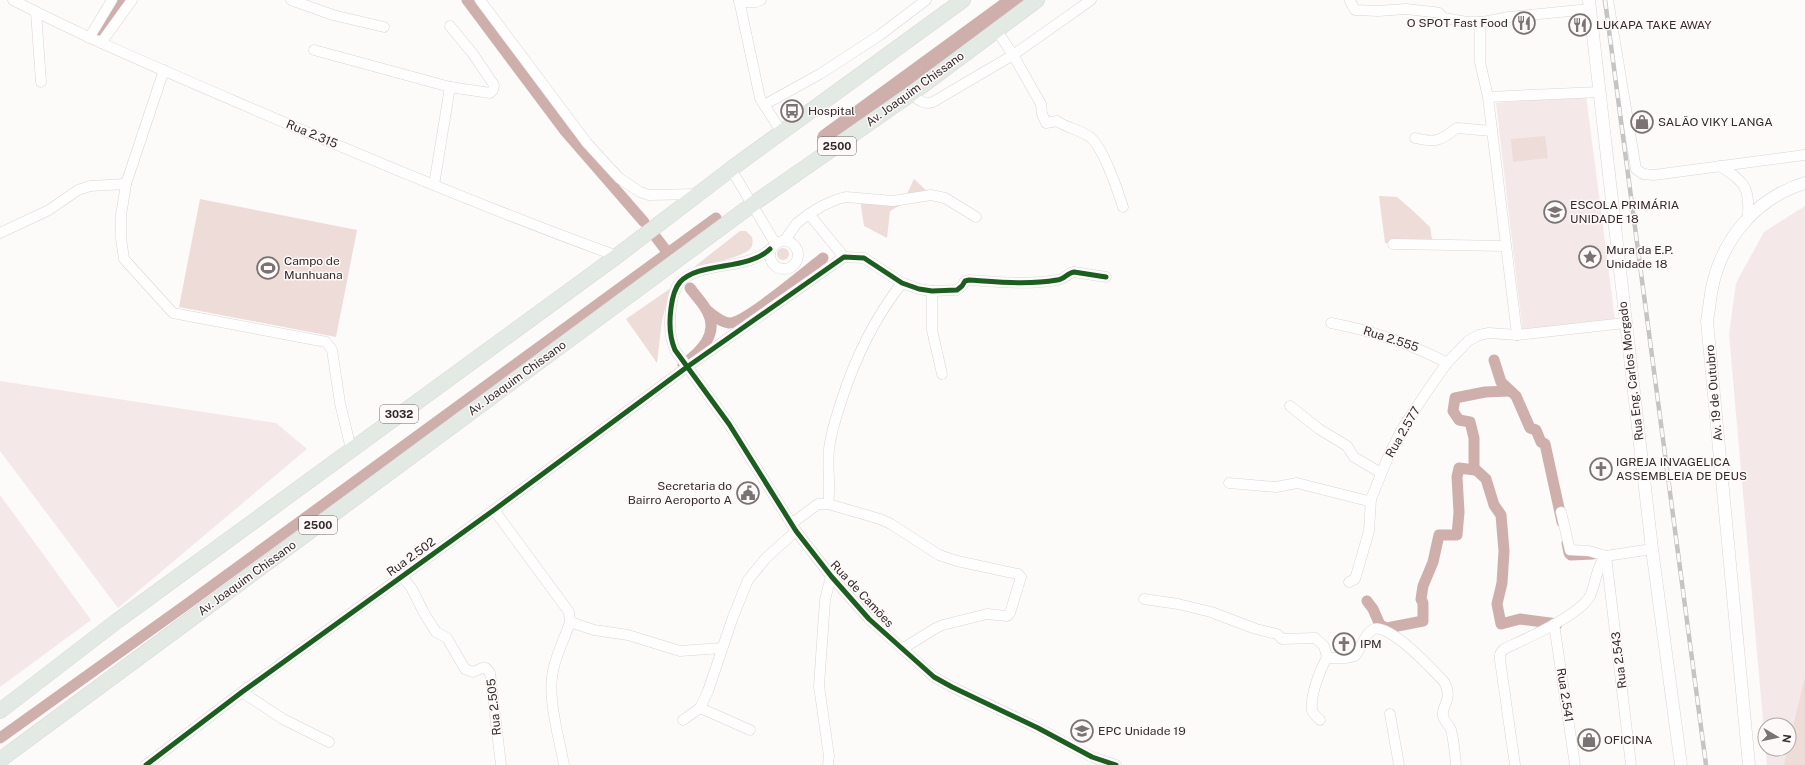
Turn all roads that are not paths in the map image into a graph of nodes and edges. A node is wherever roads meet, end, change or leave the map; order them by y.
1 (13, 0) edge
2 (112, 0) edge
3 (132, 0) edge
4 (291, 0) edge
5 (480, 0) edge
6 (761, 0) edge
7 (926, 0) edge
8 (963, 0) edge
9 (1037, 0) edge
10 (1091, 0) edge
11 (1608, 0) edge
12 (739, 1) edge
13 (1350, 1) edge
14 (1589, 5) edge
15 (36, 12) junction
16 (1480, 22) junction
17 (450, 26) dead end
18 (384, 27) dead end
19 (996, 29) junction
20 (89, 38) junction
21 (101, 43) junction
22 (314, 50) dead end
23 (1013, 55) junction
24 (164, 70) junction
25 (41, 82) dead end
26 (450, 87) junction
27 (1599, 92) junction
28 (911, 94) junction
29 (1488, 97) junction
30 (764, 105) junction
31 (1492, 131) junction
32 (782, 133) junction
33 (1415, 138) dead end
34 (1805, 155) edge
35 (1720, 166) junction
36 (731, 169) junction
37 (1805, 183) edge
38 (126, 184) junction
39 (434, 185) junction
40 (699, 194) junction
41 (752, 204) junction
42 (1124, 207) dead end
43 (809, 214) junction
44 (976, 216) dead end
45 (1748, 216) junction
46 (0, 233) edge
47 (785, 240) junction
48 (1393, 244) dead end
49 (773, 246) junction
50 (1506, 246) junction
51 (617, 256) junction
52 (844, 257) junction
53 (1106, 277) dead end
54 (902, 283) junction
55 (932, 291) junction
56 (1625, 322) junction
57 (1331, 323) dead end
58 (1517, 335) junction
59 (1447, 363) junction
60 (687, 367) junction
61 (942, 374) dead end
62 (1290, 406) dead end
63 (352, 449) junction
64 (1381, 473) junction
65 (1229, 483) dead end
66 (1371, 500) junction
67 (828, 504) junction
68 (494, 510) junction
69 (1561, 512) dead end
70 (794, 528) junction
71 (1652, 549) junction
72 (1606, 556) junction
73 (402, 576) junction
74 (831, 576) junction
75 (1349, 582) dead end
76 (1144, 599) dead end
77 (570, 622) junction
78 (1554, 624) junction
79 (722, 648) junction
80 (902, 649) junction
81 (1327, 657) junction
82 (242, 692) junction
83 (700, 708) junction
84 (0, 710) edge
85 (1390, 714) dead end
86 (683, 720) dead end
87 (1320, 720) dead end
88 (750, 730) dead end
89 (328, 742) dead end
90 (0, 760) edge
91 (146, 765) edge
92 (501, 765) edge
93 (564, 765) edge
94 (828, 765) edge
95 (1116, 765) edge
96 (1399, 765) edge
97 (1456, 765) edge
98 (1515, 765) edge
99 (1576, 765) edge
100 (1631, 765) edge
101 (1681, 765) edge
102 (1749, 765) edge

1 - 15 street, Rua 2.315
2 - 20 street
3 - 21 street
4 - 18 street
5 - 40 street
6 - 12 street
7 - 30 street
8 - 32 main road, 3032
9 - 19 main road, Av. Joaquim Chissano / 2500
10 - 23 street
11 - 35 street
12 - 30 street
13 - 16 street
14 - 16 street
14 - 27 street, Rua Eng. Carlos Morgado
15 - 20 street, Rua 2.315
15 - 25 street
16 - 29 street
17 - 26 street
19 - 23 street
19 - 28 main road, Av. Joaquim Chissano / 2500
20 - 21 street, Rua 2.315
21 - 24 street, Rua 2.315
22 - 26 street
23 - 28 street
23 - 42 street
24 - 38 street
24 - 39 street, Rua 2.315
26 - 39 street
27 - 29 street
27 - 56 street, Rua Eng. Carlos Morgado
28 - 41 main road, Av. Joaquim Chissano / 2500
29 - 31 street
30 - 32 street
31 - 33 street
31 - 50 street
32 - 36 main road, 3032
34 - 35 street
35 - 45 street
36 - 40 main road, 3032
36 - 41 street
37 - 45 street, Av. 19 de Outubro
38 - 46 street
38 - 63 street
39 - 51 street, Rua 2.315
40 - 51 main road, 3032
41 - 49 street
41 - 90 main road, Av. Joaquim Chissano / 2500
43 - 44 street
43 - 47 street
43 - 52 street
45 - 102 street, Av. 19 de Outubro
47 - 49 street
47 - 49 street
48 - 50 street
49 - 60 street, Rua de Camões
50 - 58 street
51 - 63 main road, 3032
52 - 54 street
52 - 60 street, Rua 2.502
53 - 55 street
54 - 55 street
54 - 67 street
55 - 61 street
56 - 58 street, Rua 2.577
56 - 71 street, Rua Eng. Carlos Morgado
57 - 59 street, Rua 2.555
58 - 59 street, Rua 2.577
59 - 64 street, Rua 2.577
60 - 68 street, Rua 2.502
60 - 70 street, Rua de Camões
62 - 64 street
63 - 84 main road, 3032
64 - 66 street, Rua 2.577
65 - 66 street
66 - 75 street, Rua 2.577
67 - 70 street
67 - 80 street
68 - 73 street, Rua 2.502
68 - 77 street
69 - 72 street
70 - 74 street, Rua de Camões
70 - 79 street
71 - 72 street
71 - 101 street, Rua Eng. Carlos Morgado
72 - 78 street
72 - 100 street, Rua 2.543
73 - 82 street, Rua 2.502
73 - 92 street, Rua 2.505
74 - 80 street, Rua de Camões
74 - 94 street
76 - 81 street
77 - 79 street
77 - 93 street
78 - 98 street
78 - 99 street, Rua 2.541
79 - 83 street
80 - 95 street, Rua de Camões
81 - 87 street
81 - 97 street
82 - 89 street
82 - 91 street, Rua 2.502
83 - 86 street
83 - 88 street
85 - 96 street

